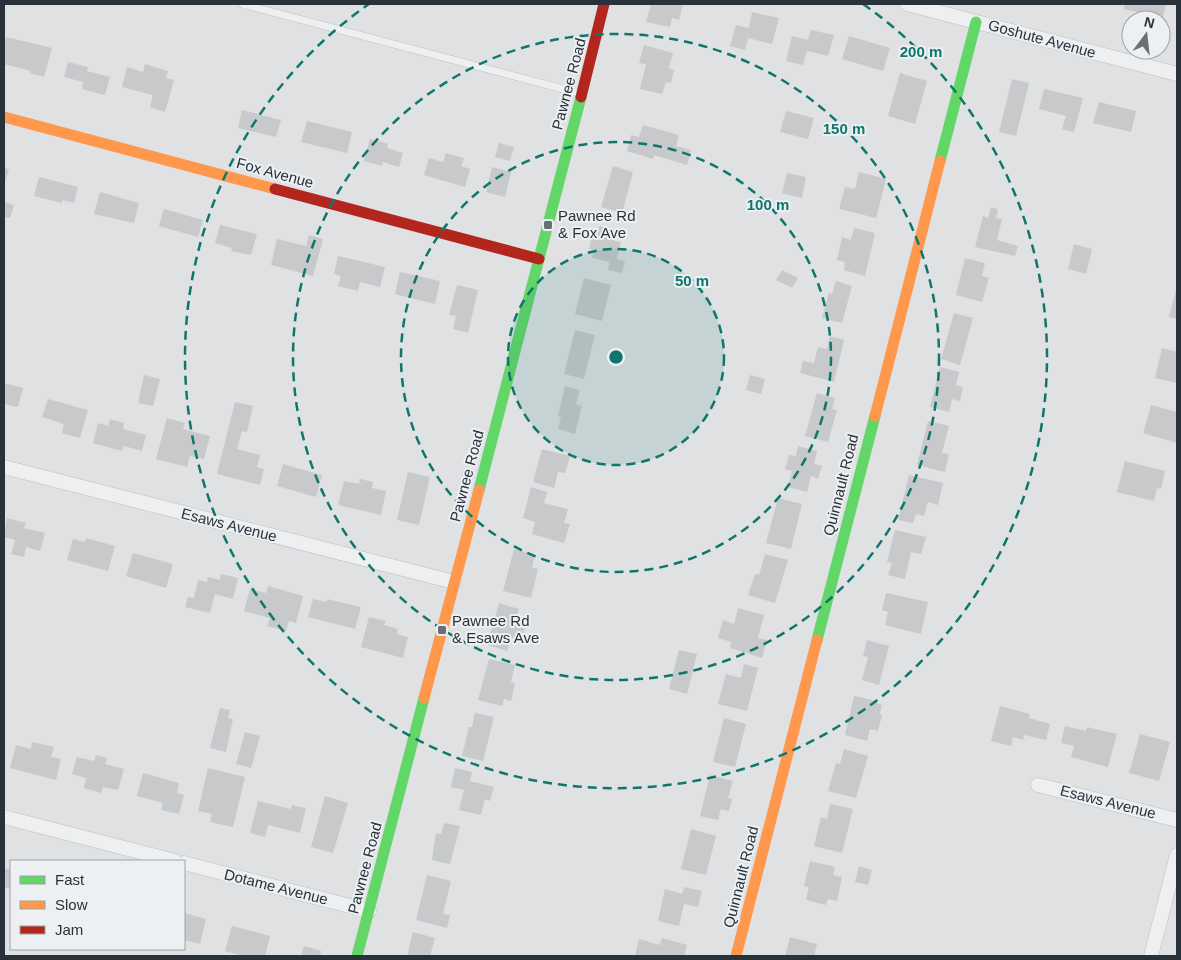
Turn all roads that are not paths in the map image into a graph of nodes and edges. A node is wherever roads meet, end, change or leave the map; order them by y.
1 (242, 4) edge
2 (604, 4) edge
3 (907, 4) edge
4 (976, 22) junction
5 (1177, 74) edge
6 (582, 94) junction
7 (4, 117) edge
8 (539, 258) junction
9 (4, 467) edge
10 (454, 582) junction
11 (1038, 785) dead end
12 (4, 817) edge
13 (1177, 820) edge
14 (1177, 855) edge
15 (171, 860) edge
16 (185, 864) edge
17 (369, 911) junction
18 (358, 956) edge
19 (736, 956) edge
20 (1151, 956) edge

1 - 6 lane
2 - 6 street, Pawnee Road
3 - 4 street, Goshute Avenue
4 - 5 street, Goshute Avenue
4 - 19 street, Quinnault Road
6 - 8 street, Pawnee Road
7 - 8 street, Fox Avenue
8 - 10 street, Pawnee Road
9 - 10 street, Esaws Avenue
10 - 17 street, Pawnee Road
11 - 13 street, Esaws Avenue
12 - 15 street
14 - 20 street
16 - 17 street, Dotame Avenue
17 - 18 street, Pawnee Road

